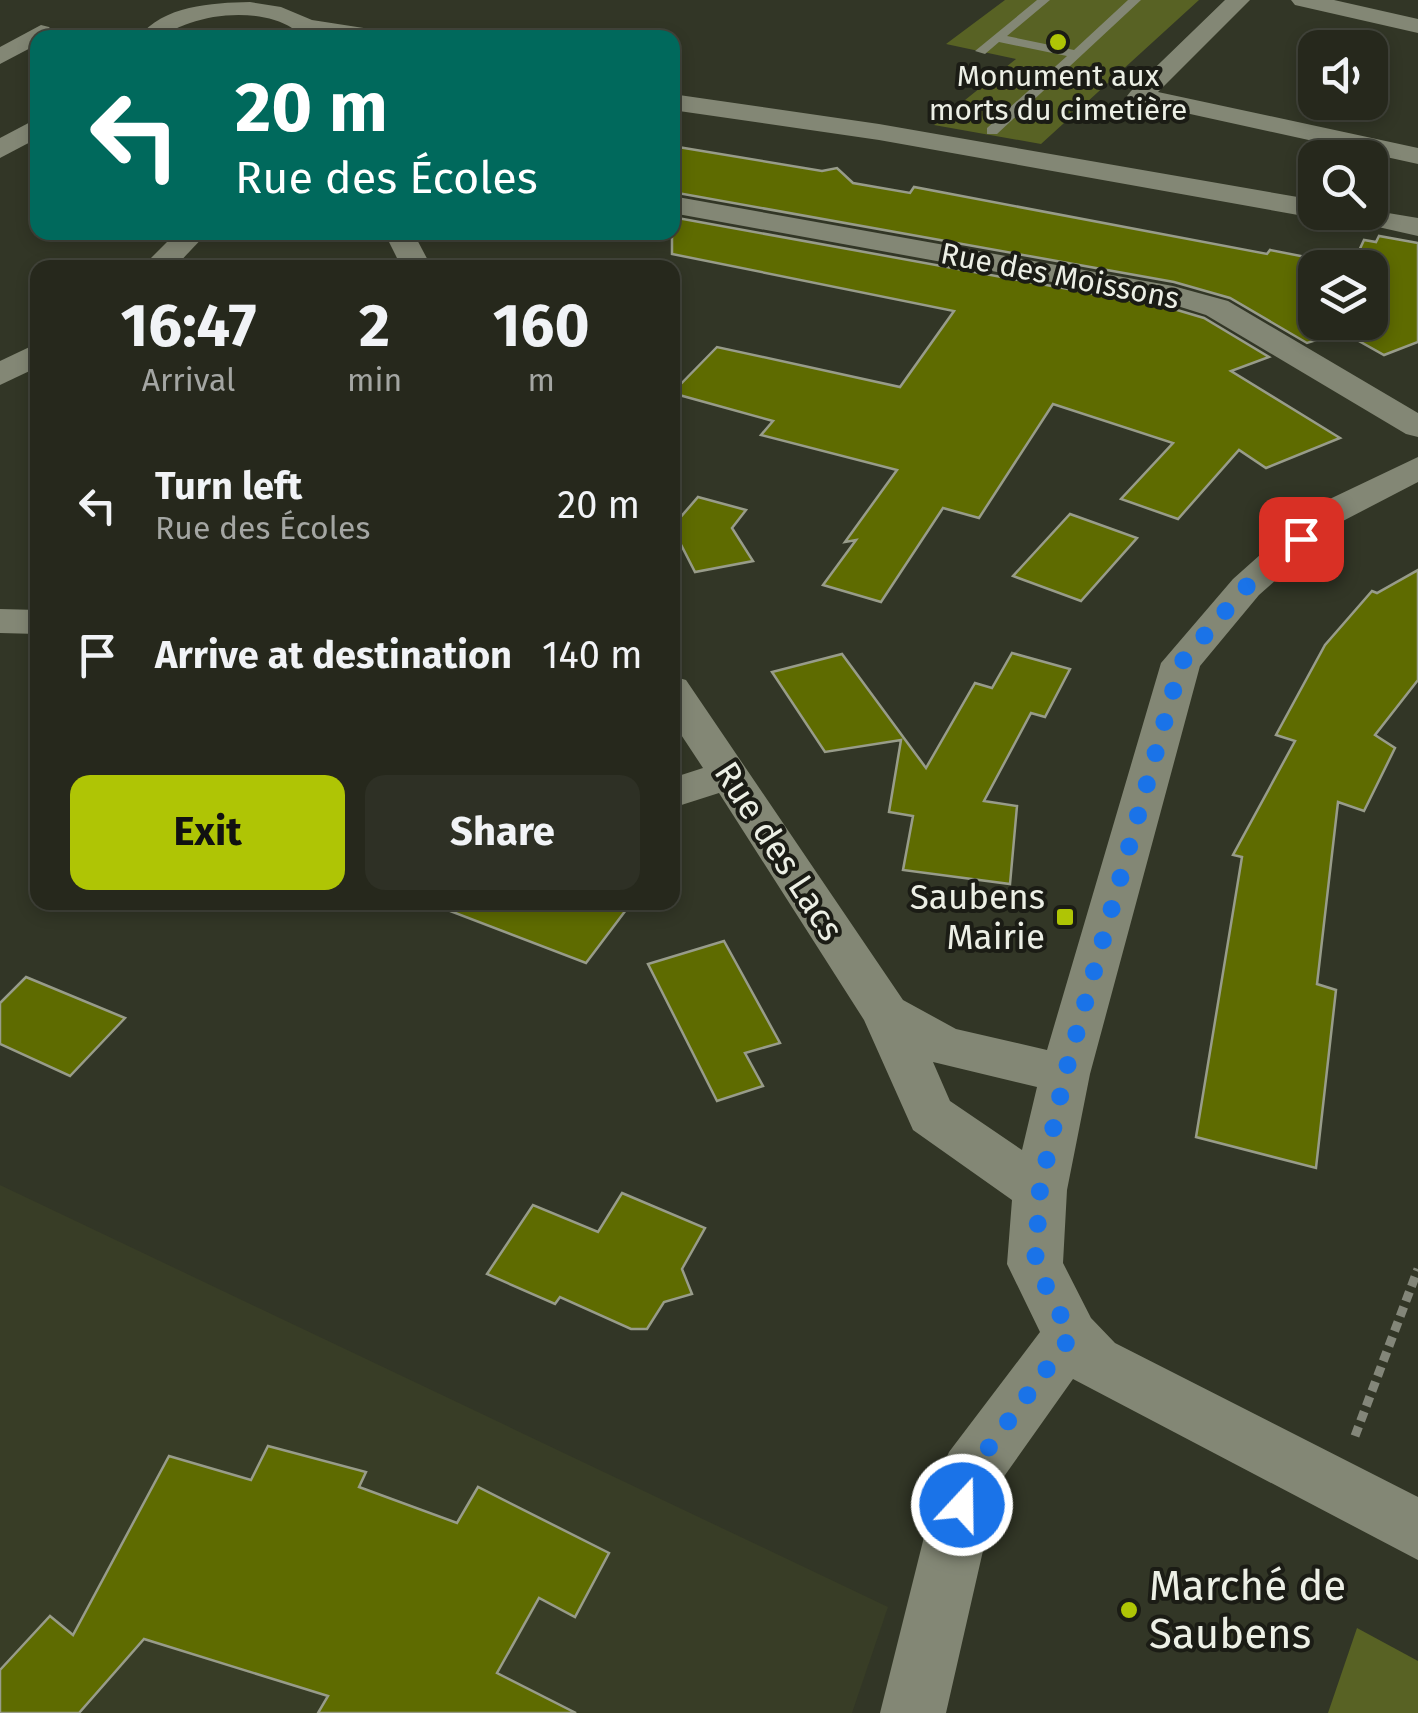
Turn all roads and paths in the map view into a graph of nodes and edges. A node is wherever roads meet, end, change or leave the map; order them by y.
1 (1044, 0) edge
2 (1136, 0) edge
3 (1238, 0) edge
4 (1303, 0) edge
5 (298, 15) edge
6 (1418, 26) edge
7 (157, 30) edge
8 (332, 30) edge
9 (997, 38) junction
10 (30, 39) edge
11 (981, 51) dead end
12 (1073, 53) junction
13 (0, 57) edge
14 (680, 103) edge
15 (30, 131) edge
16 (992, 131) dead end
17 (0, 150) edge
18 (1418, 156) edge
19 (680, 205) edge
20 (1298, 206) edge
21 (1388, 221) edge
22 (1418, 227) edge
23 (186, 240) edge
24 (164, 260) edge
25 (30, 358) edge
26 (0, 375) edge
27 (1418, 427) edge
28 (1418, 468) edge
29 (0, 620) edge
30 (30, 622) edge
31 (680, 701) edge
32 (730, 775) junction
33 (680, 790) edge
34 (886, 1013) junction
35 (1065, 1074) junction
36 (1040, 1190) junction
37 (1418, 1268) edge
38 (1071, 1336) junction
39 (1335, 1488) junction
40 (1418, 1530) edge
41 (913, 1713) edge

1 - 9 lane
2 - 12 lane
3 - 18 street
4 - 6 street
5 - 7 street
5 - 8 street
9 - 11 lane
9 - 12 lane
10 - 13 street
12 - 16 lane
14 - 20 street
15 - 17 street
19 - 27 street, Rue des Moissons
21 - 22 street
23 - 24 street
25 - 26 street
28 - 35 street
29 - 30 street
31 - 32 street, Rue des Lacs
32 - 33 street
32 - 34 street, Rue des Lacs
34 - 35 street, Rue des Lacs
34 - 36 street, Rue des Lacs
35 - 36 street
36 - 38 street
37 - 39 path
38 - 39 street
38 - 41 street
39 - 40 street

